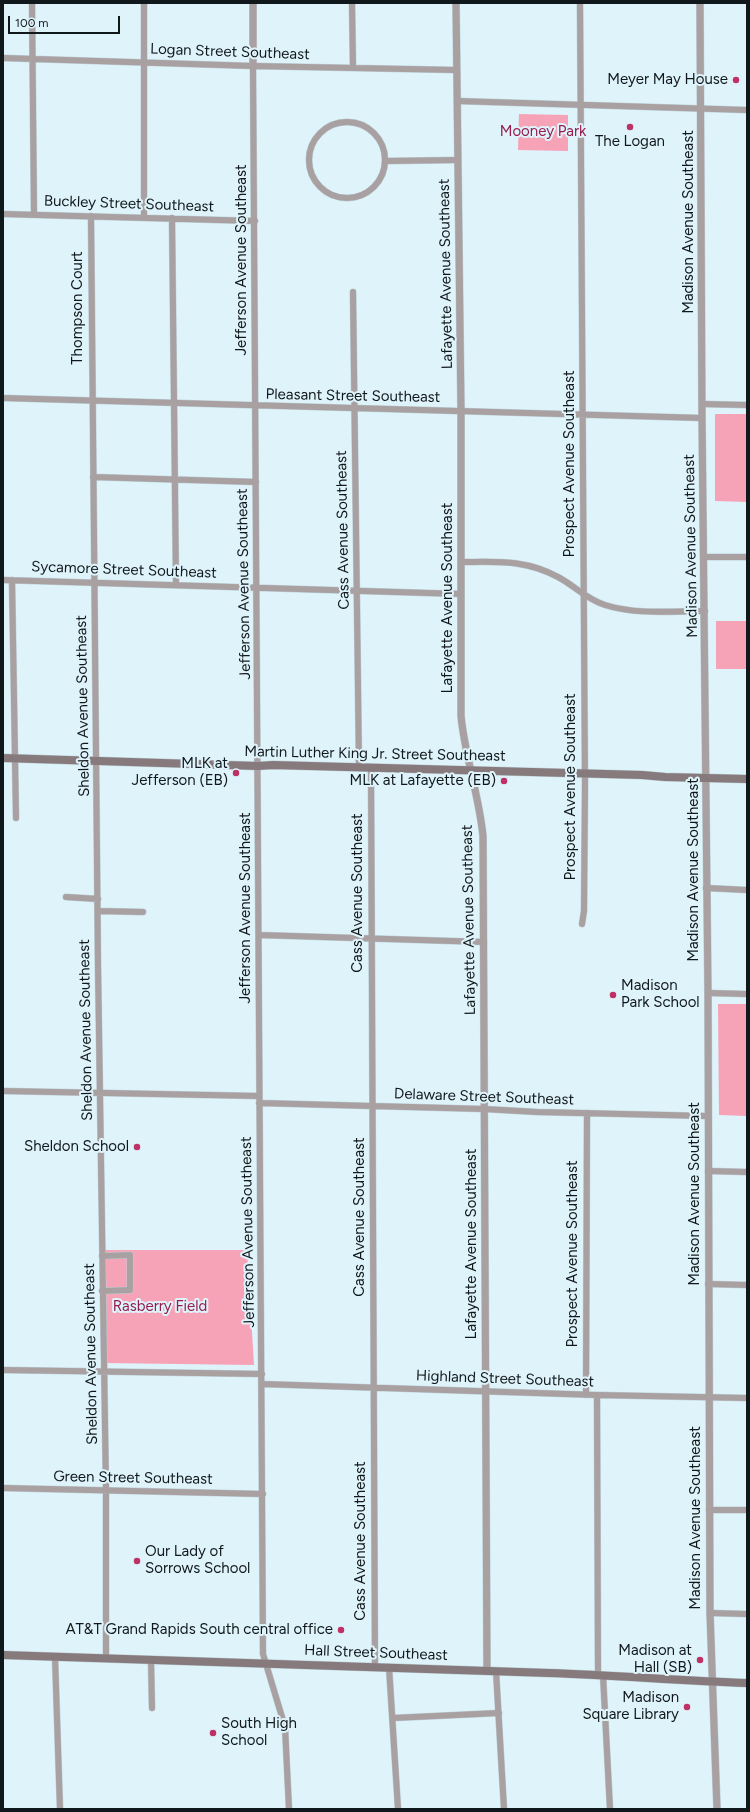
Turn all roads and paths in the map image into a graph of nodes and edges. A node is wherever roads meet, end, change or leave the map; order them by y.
1 (32, 3) edge
2 (144, 3) edge
3 (253, 3) edge
4 (352, 3) edge
5 (456, 3) edge
6 (580, 3) edge
7 (700, 3) edge
8 (3, 58) edge
9 (33, 58) junction
10 (143, 62) junction
11 (253, 66) junction
12 (353, 68) junction
13 (456, 70) junction
14 (457, 101) junction
15 (580, 105) junction
16 (701, 109) junction
17 (747, 110) edge
18 (458, 160) junction
19 (385, 161) junction
20 (3, 214) edge
21 (34, 214) junction
22 (91, 216) junction
23 (144, 217) junction
24 (172, 218) junction
25 (255, 220) junction
26 (353, 292) dead end
27 (3, 398) edge
28 (92, 401) junction
29 (173, 403) junction
30 (702, 404) junction
31 (747, 405) edge
32 (256, 406) junction
33 (353, 408) junction
34 (461, 412) junction
35 (583, 415) junction
36 (702, 418) junction
37 (93, 477) junction
38 (174, 479) junction
39 (256, 482) junction
40 (704, 557) junction
41 (747, 557) edge
42 (460, 562) junction
43 (3, 580) edge
44 (12, 580) junction
45 (94, 583) junction
46 (176, 585) junction
47 (257, 587) junction
48 (357, 590) junction
49 (461, 594) junction
50 (584, 596) junction
51 (705, 611) junction
52 (3, 758) edge
53 (14, 758) junction
54 (96, 761) junction
55 (258, 766) junction
56 (359, 767) junction
57 (371, 767) junction
58 (472, 770) junction
59 (584, 773) junction
60 (706, 778) junction
61 (747, 779) edge
62 (16, 818) dead end
63 (706, 888) junction
64 (747, 890) edge
65 (66, 897) dead end
66 (98, 899) junction
67 (98, 911) junction
68 (143, 912) dead end
69 (582, 924) dead end
70 (259, 935) junction
71 (371, 938) junction
72 (484, 942) junction
73 (708, 993) junction
74 (747, 994) edge
75 (3, 1091) edge
76 (100, 1094) junction
77 (259, 1100) junction
78 (373, 1106) junction
79 (484, 1108) junction
80 (587, 1113) junction
81 (708, 1116) junction
82 (708, 1171) junction
83 (747, 1172) edge
84 (102, 1256) junction
85 (708, 1284) junction
86 (747, 1285) edge
87 (102, 1291) junction
88 (3, 1370) edge
89 (104, 1371) junction
90 (262, 1374) junction
91 (262, 1384) junction
92 (374, 1387) junction
93 (485, 1392) junction
94 (586, 1394) junction
95 (597, 1395) junction
96 (709, 1397) junction
97 (747, 1398) edge
98 (3, 1488) edge
99 (106, 1490) junction
100 (263, 1494) junction
101 (710, 1510) junction
102 (747, 1510) edge
103 (710, 1613) junction
104 (747, 1614) edge
105 (3, 1655) edge
106 (55, 1657) junction
107 (106, 1659) junction
108 (151, 1660) junction
109 (265, 1663) junction
110 (375, 1667) junction
111 (390, 1667) junction
112 (487, 1670) junction
113 (496, 1671) junction
114 (601, 1675) junction
115 (712, 1682) junction
116 (747, 1683) edge
117 (152, 1708) dead end
118 (499, 1713) junction
119 (393, 1718) junction
120 (60, 1809) edge
121 (289, 1809) edge
122 (398, 1809) edge
123 (504, 1809) edge
124 (610, 1809) edge
125 (717, 1809) edge

1 - 9 street
2 - 10 street
3 - 11 street, Jefferson Avenue Southeast
4 - 12 street
5 - 13 street, Lafayette Avenue Southeast
6 - 15 street, Prospect Avenue Southeast
7 - 16 street, Madison Avenue Southeast
8 - 9 street, Logan Street Southeast
9 - 10 street, Logan Street Southeast
9 - 21 street
10 - 11 street, Logan Street Southeast
10 - 23 street
11 - 12 street, Logan Street Southeast
11 - 25 street, Jefferson Avenue Southeast
12 - 13 street, Logan Street Southeast
13 - 14 street, Lafayette Avenue Southeast
14 - 15 street
14 - 18 street, Lafayette Avenue Southeast
15 - 16 street
15 - 35 street, Prospect Avenue Southeast
16 - 17 street
16 - 30 street, Madison Avenue Southeast
18 - 19 street
18 - 34 street, Lafayette Avenue Southeast
19 - 19 street
20 - 21 street, Buckley Street Southeast
21 - 22 street, Buckley Street Southeast
22 - 23 street, Buckley Street Southeast
22 - 28 street, Thompson Court
23 - 24 street, Buckley Street Southeast
24 - 25 street, Buckley Street Southeast
24 - 29 street
25 - 32 street, Jefferson Avenue Southeast
26 - 33 street, Cass Avenue Southeast
27 - 28 street, Pleasant Street Southeast
28 - 29 street, Pleasant Street Southeast
28 - 37 street, Sheldon Avenue Southeast
29 - 32 street, Pleasant Street Southeast
29 - 38 street
30 - 31 street
30 - 36 street, Madison Avenue Southeast
32 - 33 street, Pleasant Street Southeast
32 - 39 street, Jefferson Avenue Southeast
33 - 34 street, Pleasant Street Southeast
33 - 48 street, Cass Avenue Southeast
34 - 35 street, Pleasant Street Southeast
34 - 42 street, Lafayette Avenue Southeast
35 - 36 street, Pleasant Street Southeast
35 - 50 street, Prospect Avenue Southeast
36 - 40 street, Madison Avenue Southeast
37 - 38 street
37 - 45 street, Sheldon Avenue Southeast
38 - 39 street
38 - 46 street
39 - 47 street, Jefferson Avenue Southeast
40 - 41 street
40 - 51 street, Madison Avenue Southeast
42 - 49 street, Lafayette Avenue Southeast
42 - 50 street
43 - 44 street, Sycamore Street Southeast
44 - 45 street, Sycamore Street Southeast
44 - 53 street
45 - 46 street, Sycamore Street Southeast
45 - 54 street, Sheldon Avenue Southeast
46 - 47 street, Sycamore Street Southeast
47 - 48 street, Sycamore Street Southeast
47 - 55 street, Jefferson Avenue Southeast
48 - 49 street, Sycamore Street Southeast
48 - 56 street, Cass Avenue Southeast
49 - 58 street, Lafayette Avenue Southeast
50 - 51 street
50 - 59 street, Prospect Avenue Southeast
51 - 60 street, Madison Avenue Southeast
52 - 53 main road, Martin Luther King Jr. Street Southeast
53 - 54 main road, Martin Luther King Jr. Street Southeast
53 - 62 street
54 - 55 main road, Martin Luther King Jr. Street Southeast
54 - 66 street, Sheldon Avenue Southeast
55 - 56 main road, Martin Luther King Jr. Street Southeast
55 - 70 street, Jefferson Avenue Southeast
56 - 57 main road, Martin Luther King Jr. Street Southeast
57 - 58 main road, Martin Luther King Jr. Street Southeast
57 - 71 street, Cass Avenue Southeast
58 - 59 main road, Martin Luther King Jr. Street Southeast
58 - 72 street, Lafayette Avenue Southeast
59 - 60 main road, Martin Luther King Jr. Street Southeast
59 - 69 street, Prospect Avenue Southeast
60 - 61 main road, Martin Luther King Jr. Street Southeast
60 - 63 street, Madison Avenue Southeast
63 - 64 street
63 - 73 street, Madison Avenue Southeast
65 - 66 street
66 - 67 street, Sheldon Avenue Southeast
67 - 68 street
67 - 76 street, Sheldon Avenue Southeast
70 - 71 street
70 - 77 street, Jefferson Avenue Southeast
71 - 72 street
71 - 78 street, Cass Avenue Southeast
72 - 79 street, Lafayette Avenue Southeast
73 - 74 street
73 - 81 street, Madison Avenue Southeast
75 - 76 street, Delaware Street Southeast
76 - 77 street, Delaware Street Southeast
76 - 84 street, Sheldon Avenue Southeast
77 - 78 street, Delaware Street Southeast
77 - 90 street, Jefferson Avenue Southeast
78 - 79 street, Delaware Street Southeast
78 - 92 street, Cass Avenue Southeast
79 - 80 street, Delaware Street Southeast
79 - 93 street, Lafayette Avenue Southeast
80 - 81 street, Delaware Street Southeast
80 - 94 street, Prospect Avenue Southeast
81 - 82 street, Madison Avenue Southeast
82 - 83 street
82 - 85 street, Madison Avenue Southeast
84 - 87 street, Sheldon Avenue Southeast
84 - 87 street
85 - 86 street
85 - 96 street, Madison Avenue Southeast
87 - 89 street, Sheldon Avenue Southeast
88 - 89 street
89 - 90 street
89 - 99 street, Sheldon Avenue Southeast
90 - 91 street, Jefferson Avenue Southeast
91 - 92 street, Highland Street Southeast
91 - 100 street, Jefferson Avenue Southeast
92 - 93 street, Highland Street Southeast
92 - 110 street, Cass Avenue Southeast
93 - 94 street, Highland Street Southeast
93 - 112 street, Lafayette Avenue Southeast
94 - 95 street, Highland Street Southeast
95 - 96 street, Highland Street Southeast
95 - 114 street
96 - 97 street, Highland Street Southeast
96 - 101 street, Madison Avenue Southeast
98 - 99 street, Green Street Southeast
99 - 100 street, Green Street Southeast
99 - 107 street, Sheldon Avenue Southeast
100 - 109 street, Jefferson Avenue Southeast
101 - 102 street
101 - 103 street, Madison Avenue Southeast
103 - 104 street
103 - 115 street, Madison Avenue Southeast
105 - 106 main road, Hall Street Southeast
106 - 107 main road, Hall Street Southeast
106 - 120 street
107 - 108 main road, Hall Street Southeast
108 - 109 main road, Hall Street Southeast
108 - 117 street
109 - 110 main road, Hall Street Southeast
109 - 121 street, Jefferson Avenue Southeast
110 - 111 main road, Hall Street Southeast
111 - 112 main road, Hall Street Southeast
111 - 119 street
112 - 113 main road, Hall Street Southeast
113 - 114 main road, Hall Street Southeast
113 - 118 street
114 - 115 main road, Hall Street Southeast
114 - 124 street
115 - 116 main road, Hall Street Southeast
115 - 125 street, Madison Avenue Southeast
118 - 119 street
118 - 123 street
119 - 122 street

